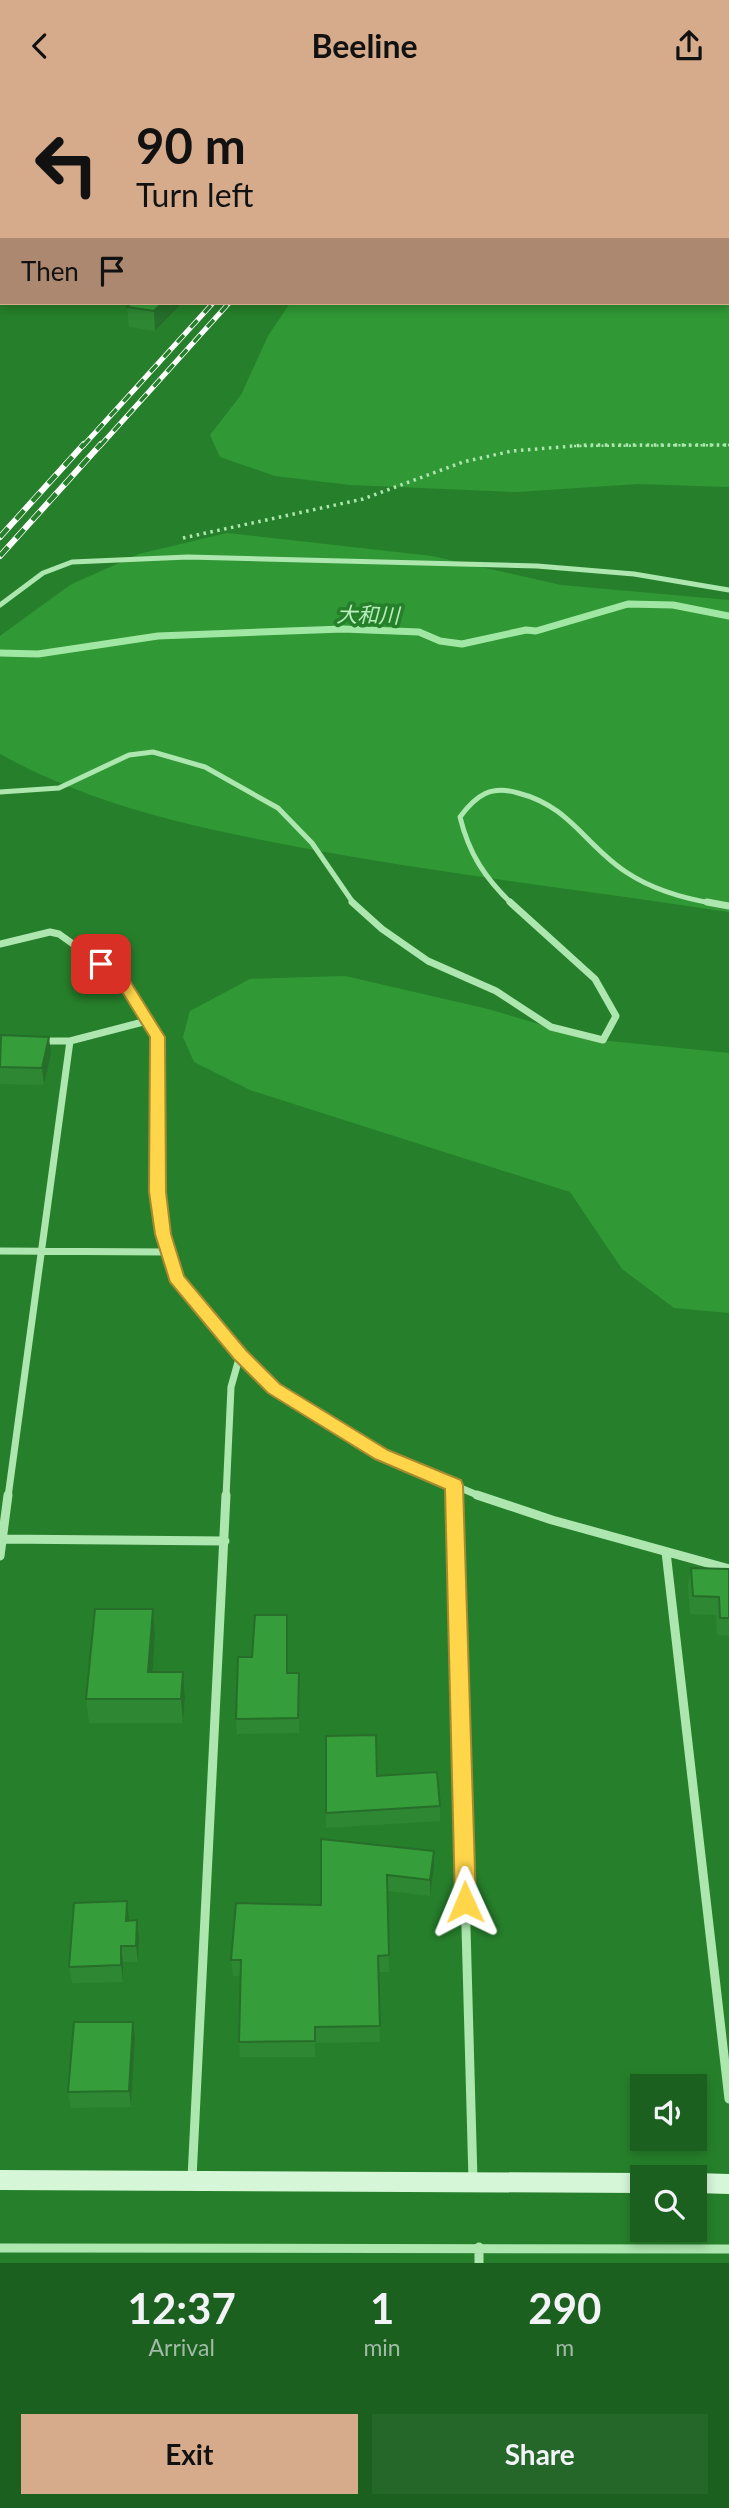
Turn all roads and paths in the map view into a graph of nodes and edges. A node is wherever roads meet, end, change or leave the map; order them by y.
1 (729, 445) edge
2 (178, 539) dead end
3 (729, 590) edge
4 (0, 605) edge
5 (0, 792) edge
6 (729, 906) edge
7 (0, 944) edge
8 (147, 1021) junction
9 (35, 1041) edge
10 (71, 1041) junction
11 (0, 1251) edge
12 (44, 1251) junction
13 (167, 1252) junction
14 (240, 1355) junction
15 (454, 1485) junction
16 (1, 1539) edge
17 (225, 1541) junction
18 (666, 1552) junction
19 (0, 1556) edge
20 (729, 1569) edge
21 (729, 2099) edge
22 (192, 2180) junction
23 (0, 2181) edge
24 (473, 2181) junction
25 (630, 2183) edge
26 (707, 2183) edge
27 (729, 2184) edge
28 (479, 2247) junction
29 (0, 2248) edge
30 (729, 2249) edge
31 (479, 2263) edge

1 - 2 path
3 - 4 street
5 - 6 street
7 - 8 street
8 - 10 street
8 - 13 street
9 - 10 street
10 - 12 street
11 - 12 street
12 - 13 street
12 - 16 street
13 - 14 street
14 - 15 street
14 - 17 street
15 - 18 street
15 - 24 street
16 - 17 street
16 - 19 street
17 - 22 street
18 - 20 street
18 - 21 street
22 - 23 street
22 - 24 street
24 - 25 street
26 - 27 street
28 - 29 street
28 - 30 street
28 - 31 street

